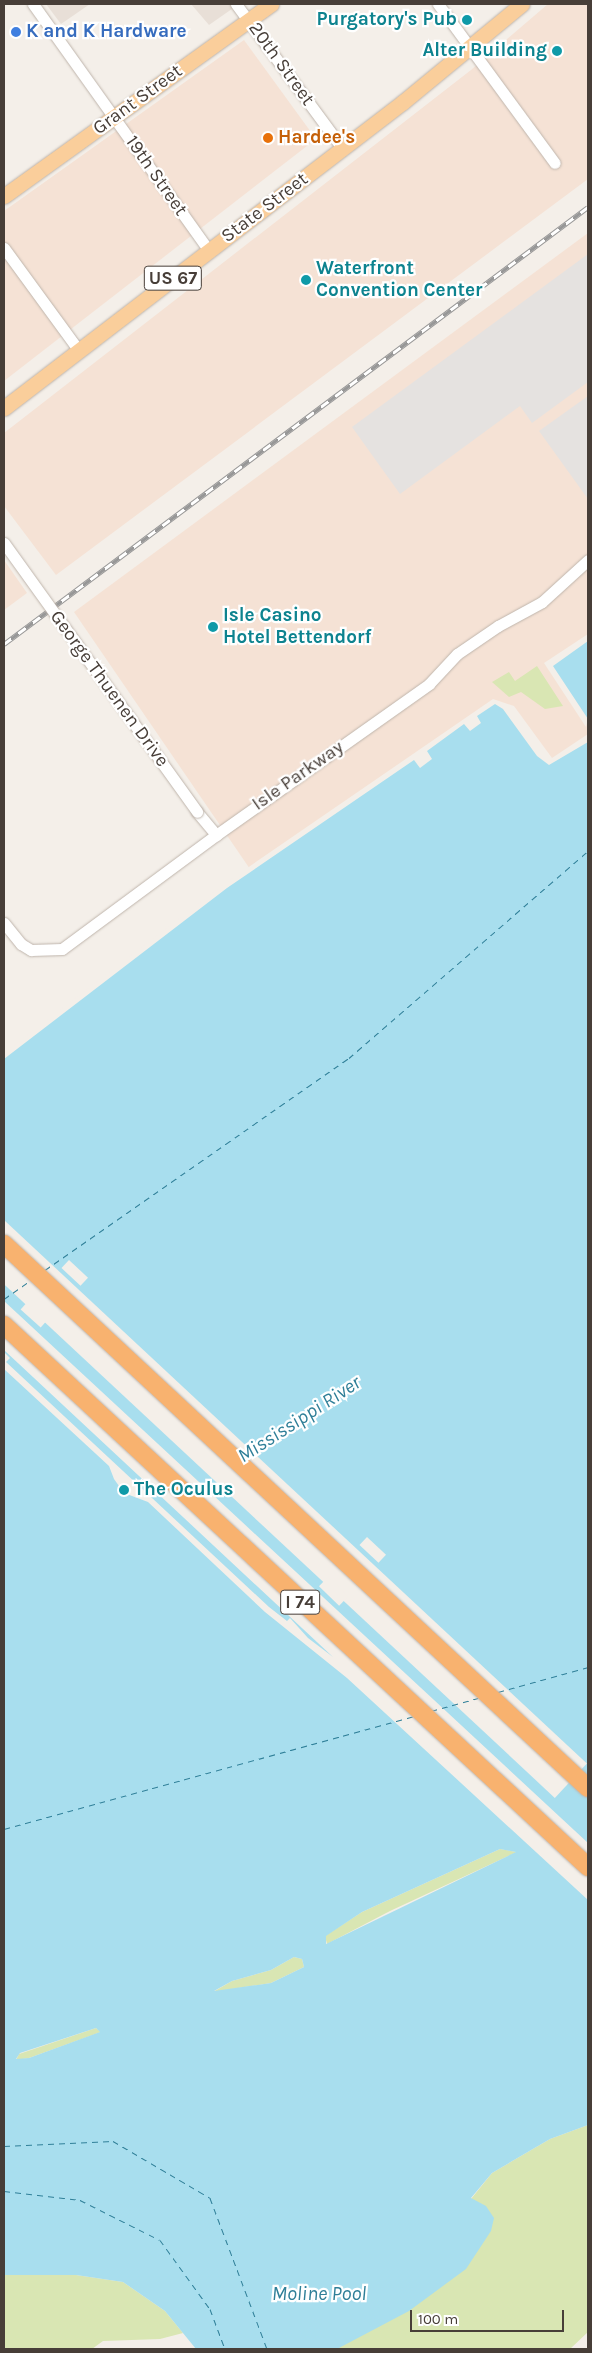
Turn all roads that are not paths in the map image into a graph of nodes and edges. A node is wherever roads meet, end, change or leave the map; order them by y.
1 (33, 4) edge
2 (236, 4) edge
3 (271, 4) edge
4 (438, 4) edge
5 (522, 4) edge
6 (249, 21) junction
7 (470, 48) junction
8 (114, 117) junction
9 (343, 149) junction
10 (555, 163) dead end
11 (4, 196) edge
12 (4, 248) edge
13 (209, 251) junction
14 (79, 351) junction
15 (4, 408) edge
16 (4, 543) edge
17 (588, 560) edge
18 (216, 835) junction
19 (4, 923) edge
20 (4, 1244) edge
21 (4, 1324) edge
22 (588, 1788) edge
23 (588, 1867) edge

1 - 8 street, 19th Street
2 - 6 street, 20th Street
3 - 6 main road, Grant Street
4 - 7 street
5 - 7 main road, State Street / US 67
6 - 8 main road, Grant Street
6 - 9 street, 20th Street
7 - 9 main road, State Street / US 67
7 - 10 street
8 - 11 main road, Grant Street
8 - 13 street, 19th Street
9 - 13 main road, State Street / US 67
12 - 14 street
13 - 14 main road, State Street / US 67
14 - 15 main road, State Street / US 67
16 - 18 street, George Thuenen Drive, bridge
17 - 18 street, Isle Parkway
18 - 19 street, Isle Parkway
20 - 22 highway
21 - 23 highway, I 74

